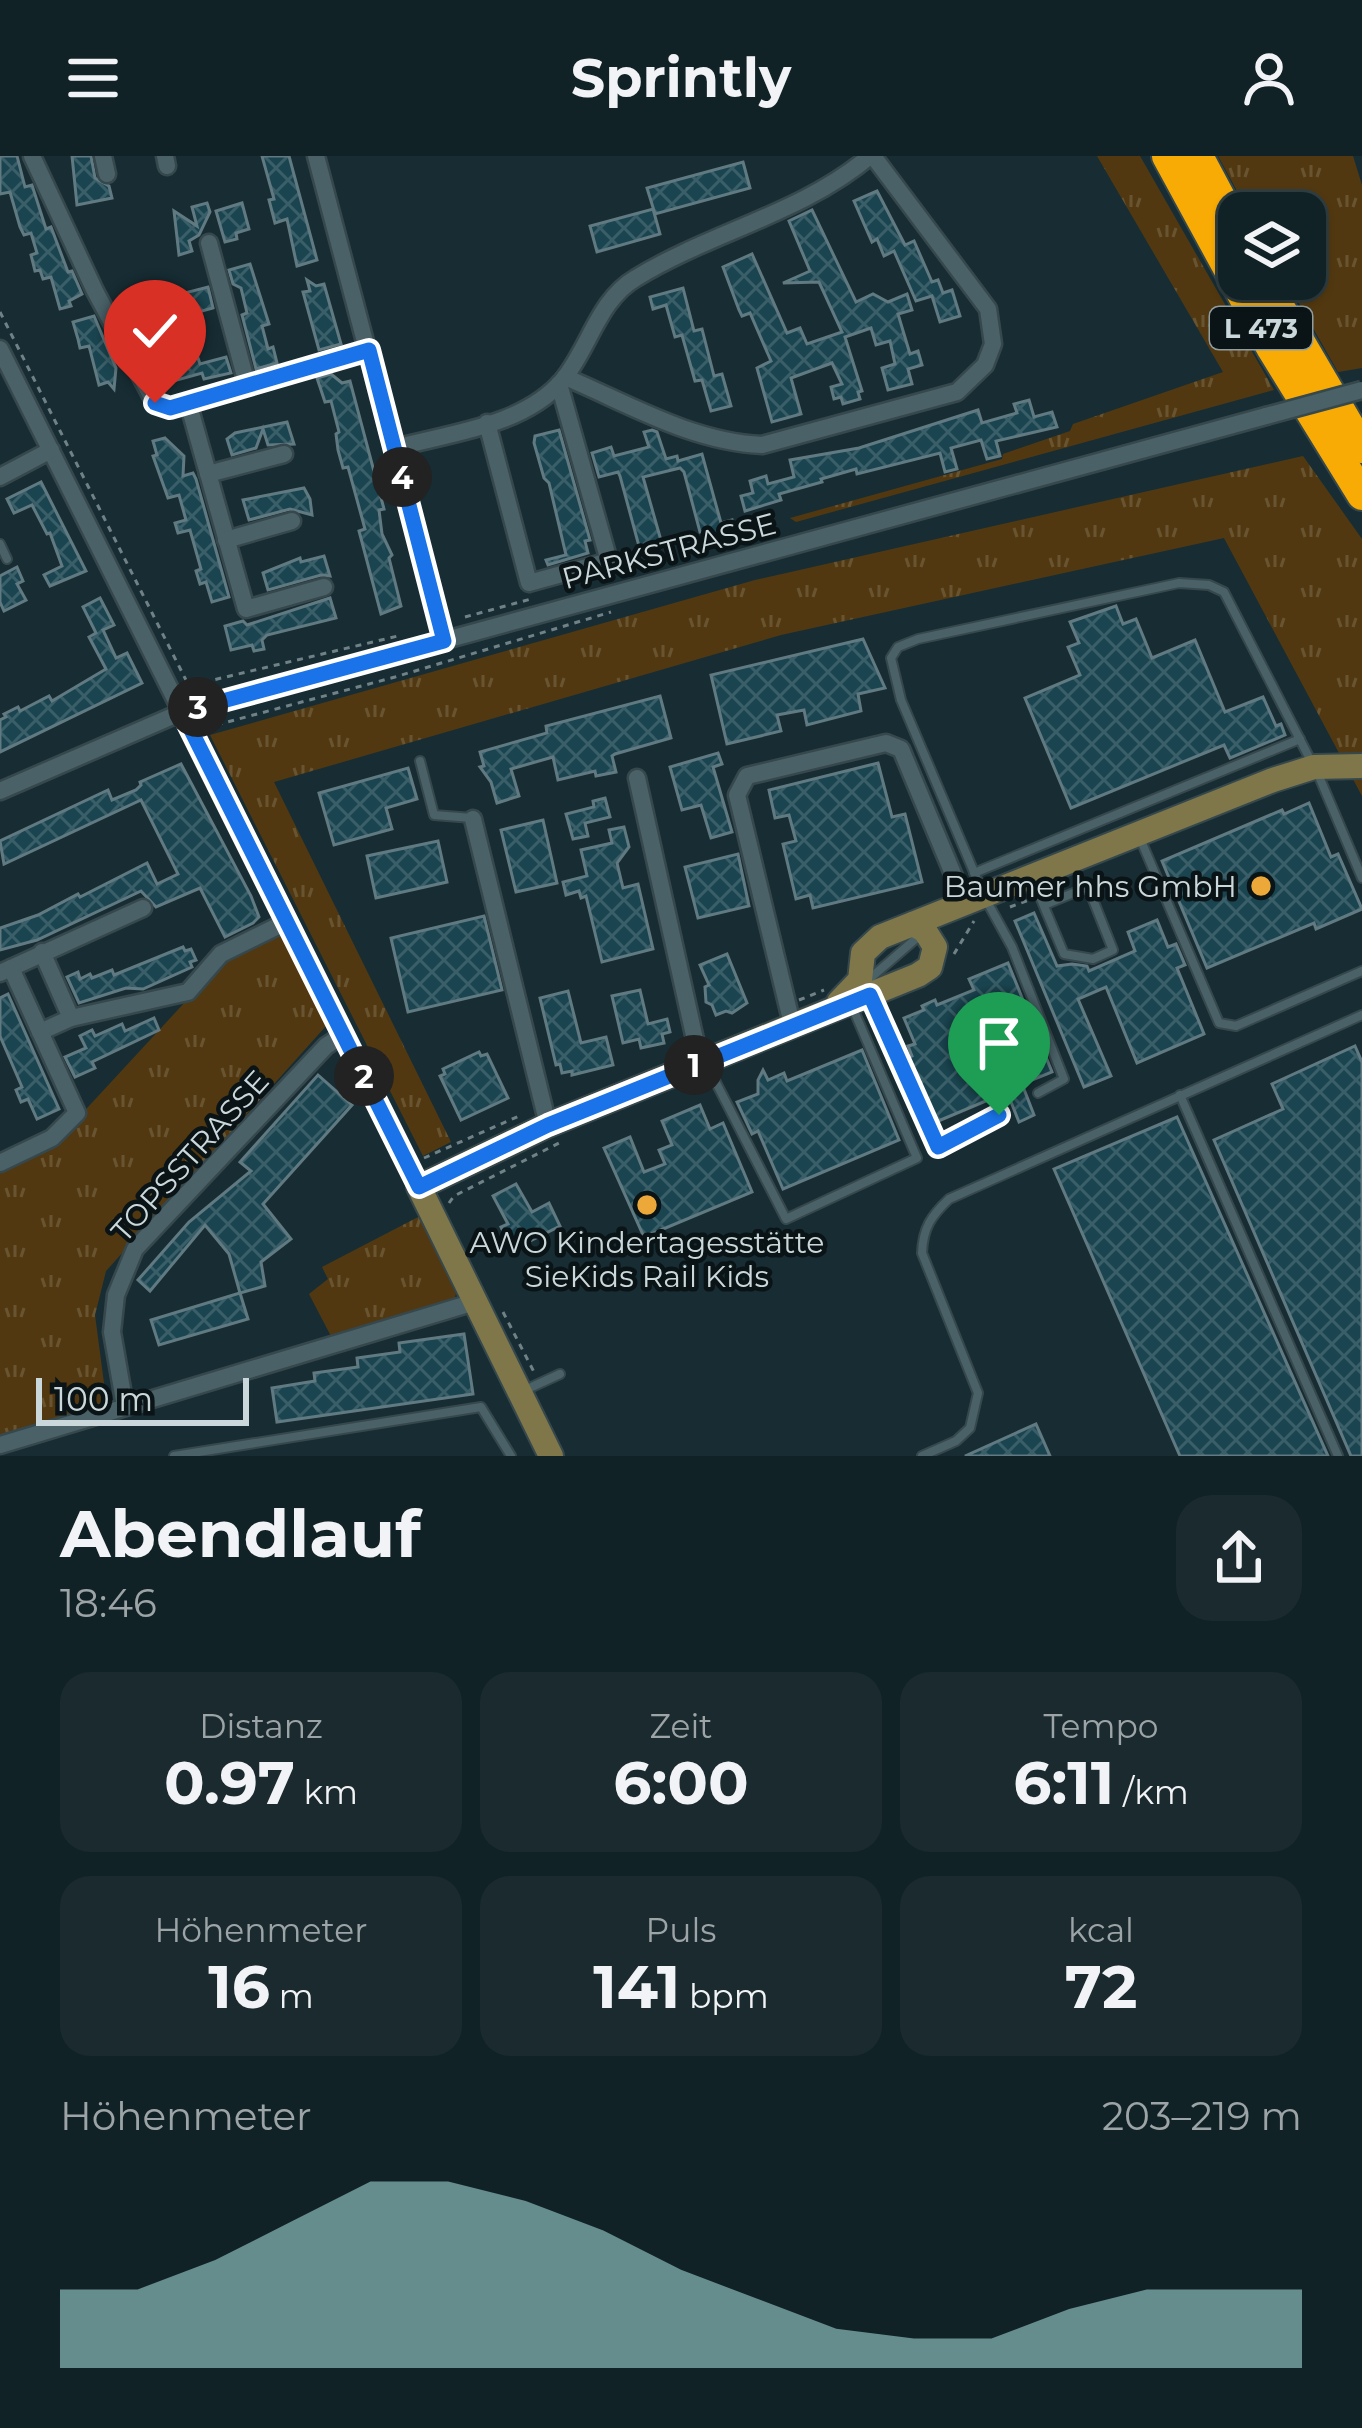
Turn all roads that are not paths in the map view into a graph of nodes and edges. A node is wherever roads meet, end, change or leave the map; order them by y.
1 (32, 156) edge
2 (316, 156) edge
3 (872, 156) edge
4 (1167, 156) edge
5 (1198, 156) edge
6 (1218, 194) edge
7 (209, 243) dead end
8 (1275, 300) edge
9 (0, 350) edge
10 (369, 350) junction
11 (562, 381) junction
12 (248, 385) junction
13 (1362, 390) edge
14 (188, 402) junction
15 (487, 423) junction
16 (395, 448) junction
17 (1362, 448) edge
18 (51, 450) junction
19 (284, 454) dead end
20 (208, 474) junction
21 (0, 477) edge
22 (1362, 495) edge
23 (292, 521) dead end
24 (226, 540) junction
25 (0, 544) edge
26 (7, 559) dead end
27 (324, 587) dead end
28 (444, 641) junction
29 (182, 712) junction
30 (1300, 739) junction
31 (419, 761) dead end
32 (1362, 766) edge
33 (1315, 767) junction
34 (637, 778) dead end
35 (0, 791) edge
36 (473, 819) joint
37 (1138, 835) junction
38 (974, 873) junction
39 (1033, 878) junction
40 (1362, 878) edge
41 (968, 904) junction
42 (1044, 905) junction
43 (143, 908) dead end
44 (286, 922) junction
45 (923, 931) junction
46 (42, 952) junction
47 (6, 970) edge
48 (1362, 971) edge
49 (860, 994) junction
50 (1362, 1016) edge
51 (70, 1018) junction
52 (792, 1024) junction
53 (40, 1032) junction
54 (344, 1034) junction
55 (703, 1061) junction
56 (1038, 1093) dead end
57 (1180, 1095) junction
58 (999, 1115) dead end
59 (548, 1125) junction
60 (0, 1163) edge
61 (419, 1187) junction
62 (478, 1301) junction
63 (560, 1374) dead end
64 (521, 1392) junction
65 (125, 1406) junction
66 (0, 1445) edge
67 (174, 1456) edge
68 (511, 1456) edge
69 (551, 1456) edge
70 (922, 1456) edge
71 (1338, 1456) edge

1 - 14 street
2 - 10 street
3 - 11 street
3 - 11 street
4 - 22 highway, L 473
5 - 6 highway
7 - 12 street
8 - 17 highway, L 473
9 - 18 street
10 - 12 street
10 - 16 street
11 - 15 street
11 - 15 street
12 - 14 street
13 - 28 street, PARKSTRASSE, bridge
14 - 20 street
15 - 16 street
16 - 28 street
18 - 21 street
18 - 29 street
19 - 20 street
20 - 24 street
23 - 24 street
24 - 27 street
25 - 26 lane
28 - 29 street, PARKSTRASSE
29 - 35 street, PARKSTRASSE
29 - 44 street
30 - 33 lane
30 - 38 lane
30 - 38 lane
31 - 36 lane
32 - 33 main road
33 - 37 main road
33 - 40 lane
34 - 55 street
36 - 59 street
37 - 39 main road
37 - 48 lane
38 - 41 lane
39 - 41 main road
39 - 42 lane
41 - 45 main road
41 - 52 street
41 - 56 lane
42 - 42 lane
43 - 46 street
44 - 51 street
44 - 54 street
45 - 49 main road
45 - 49 main road
46 - 47 street
46 - 51 street
47 - 53 street
49 - 52 main road
49 - 55 lane
49 - 58 lane
50 - 57 lane
51 - 53 street
52 - 55 main road
53 - 60 street
54 - 61 street
54 - 65 street, TOPSSTRASSE
55 - 59 main road
57 - 70 lane
57 - 71 lane
59 - 61 main road
61 - 62 main road
62 - 64 main road
62 - 65 street
63 - 64 lane
64 - 69 main road
65 - 66 street
67 - 68 lane

